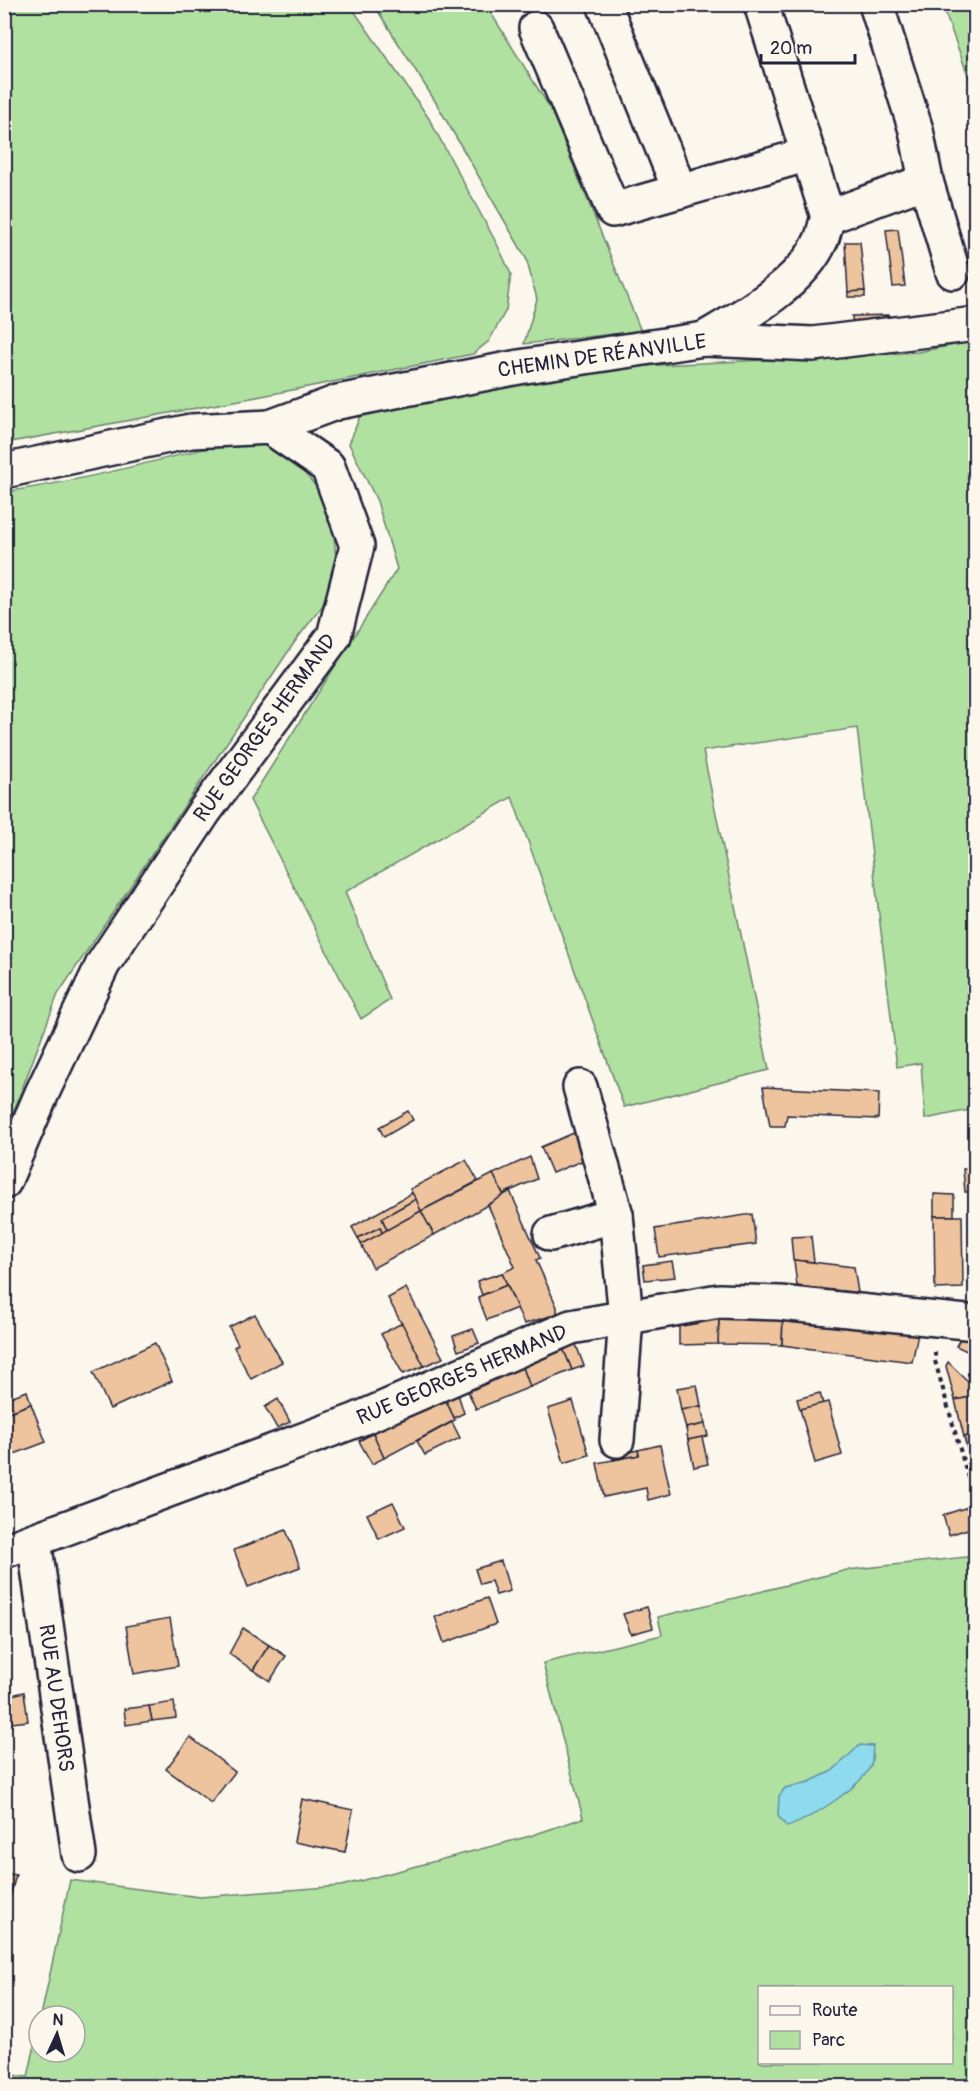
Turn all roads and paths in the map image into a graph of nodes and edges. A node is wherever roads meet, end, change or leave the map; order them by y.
1 (604, 4) edge
2 (761, 4) edge
3 (876, 4) edge
4 (536, 28) dead end
5 (808, 154) junction
6 (926, 182) junction
7 (680, 191) junction
8 (828, 217) junction
9 (953, 272) dead end
10 (975, 324) edge
11 (704, 339) junction
12 (270, 427) junction
13 (4, 471) edge
14 (580, 1087) dead end
15 (4, 1182) edge
16 (616, 1215) junction
17 (551, 1234) dead end
18 (626, 1317) junction
19 (938, 1321) junction
20 (975, 1323) edge
21 (616, 1440) dead end
22 (975, 1506) edge
23 (19, 1546) edge
24 (79, 1855) dead end

1 - 7 street
2 - 5 street
3 - 6 street
4 - 7 street
5 - 7 street
5 - 8 street
6 - 8 street
6 - 9 street
8 - 11 street
10 - 11 street, CHEMIN DE RÉANVILLE
11 - 12 street, CHEMIN DE RÉANVILLE
12 - 13 street
12 - 15 street, RUE GEORGES HERMAND
14 - 16 street
16 - 17 street
16 - 18 street
18 - 19 street, RUE GEORGES HERMAND
18 - 21 street
18 - 23 street, RUE GEORGES HERMAND
19 - 20 street, RUE GEORGES HERMAND
19 - 22 path
23 - 24 street, RUE AU DEHORS

